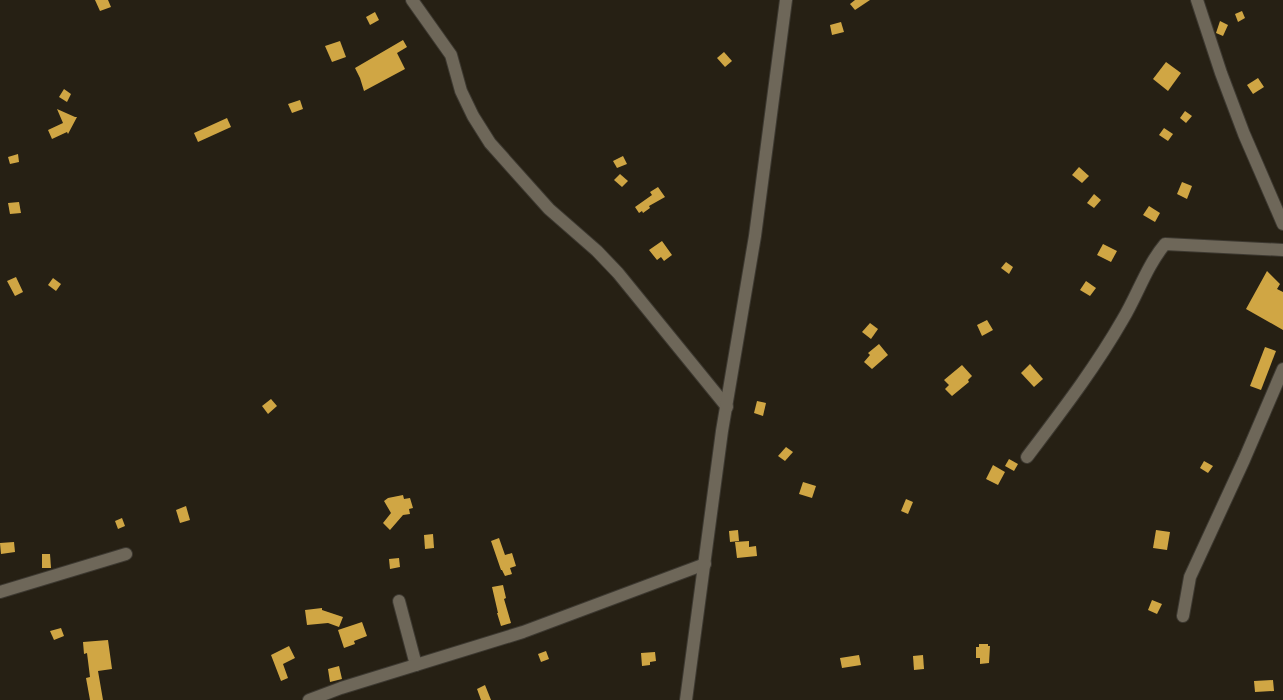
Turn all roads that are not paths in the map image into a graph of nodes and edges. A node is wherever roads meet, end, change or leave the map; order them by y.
1 (412, 0) edge
2 (786, 0) edge
3 (1197, 0) edge
4 (1283, 224) edge
5 (1283, 250) edge
6 (1283, 369) edge
7 (727, 407) junction
8 (1027, 457) dead end
9 (126, 554) dead end
10 (705, 564) junction
11 (0, 592) edge
12 (399, 601) dead end
13 (1183, 616) dead end
14 (416, 665) junction
15 (309, 700) edge
16 (686, 700) edge

1 - 7 street
2 - 7 street
3 - 4 street
5 - 8 street
6 - 13 street
7 - 10 street
9 - 11 street
10 - 14 street
10 - 16 street
12 - 14 street
14 - 15 street

